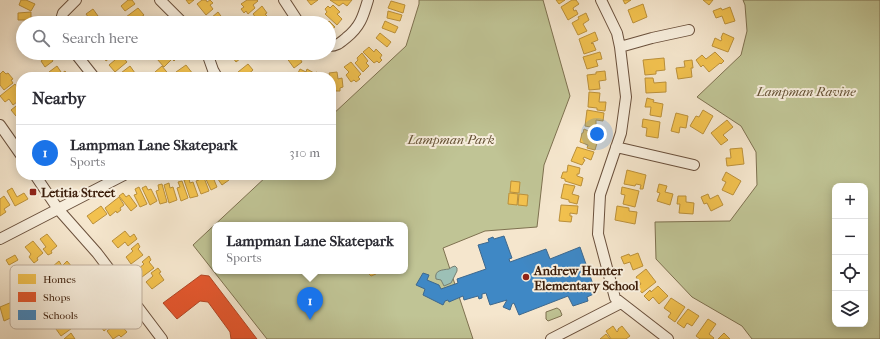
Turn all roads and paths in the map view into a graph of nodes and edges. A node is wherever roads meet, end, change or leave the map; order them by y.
1 (76, 0) edge
2 (160, 0) edge
3 (284, 0) edge
4 (368, 0) edge
5 (601, 0) edge
6 (62, 16) edge
7 (176, 16) edge
8 (294, 16) edge
9 (689, 30) dead end
10 (336, 46) edge
11 (620, 47) junction
12 (81, 60) edge
13 (209, 60) edge
14 (90, 72) edge
15 (214, 72) edge
16 (0, 124) edge
17 (616, 147) junction
18 (16, 148) edge
19 (694, 165) dead end
20 (38, 180) edge
21 (114, 180) edge
22 (58, 208) junction
23 (0, 239) edge
24 (106, 265) edge
25 (621, 303) junction
26 (142, 313) edge
27 (162, 339) edge
28 (551, 339) edge
29 (668, 339) edge

1 - 6 street
2 - 7 street
3 - 8 street
4 - 10 street
5 - 11 street
9 - 11 street
11 - 17 street
12 - 14 street
13 - 15 street
16 - 18 street
17 - 19 street
17 - 25 street
20 - 22 street
21 - 22 street
22 - 23 street
22 - 24 street
25 - 28 street
25 - 29 street
26 - 27 street

